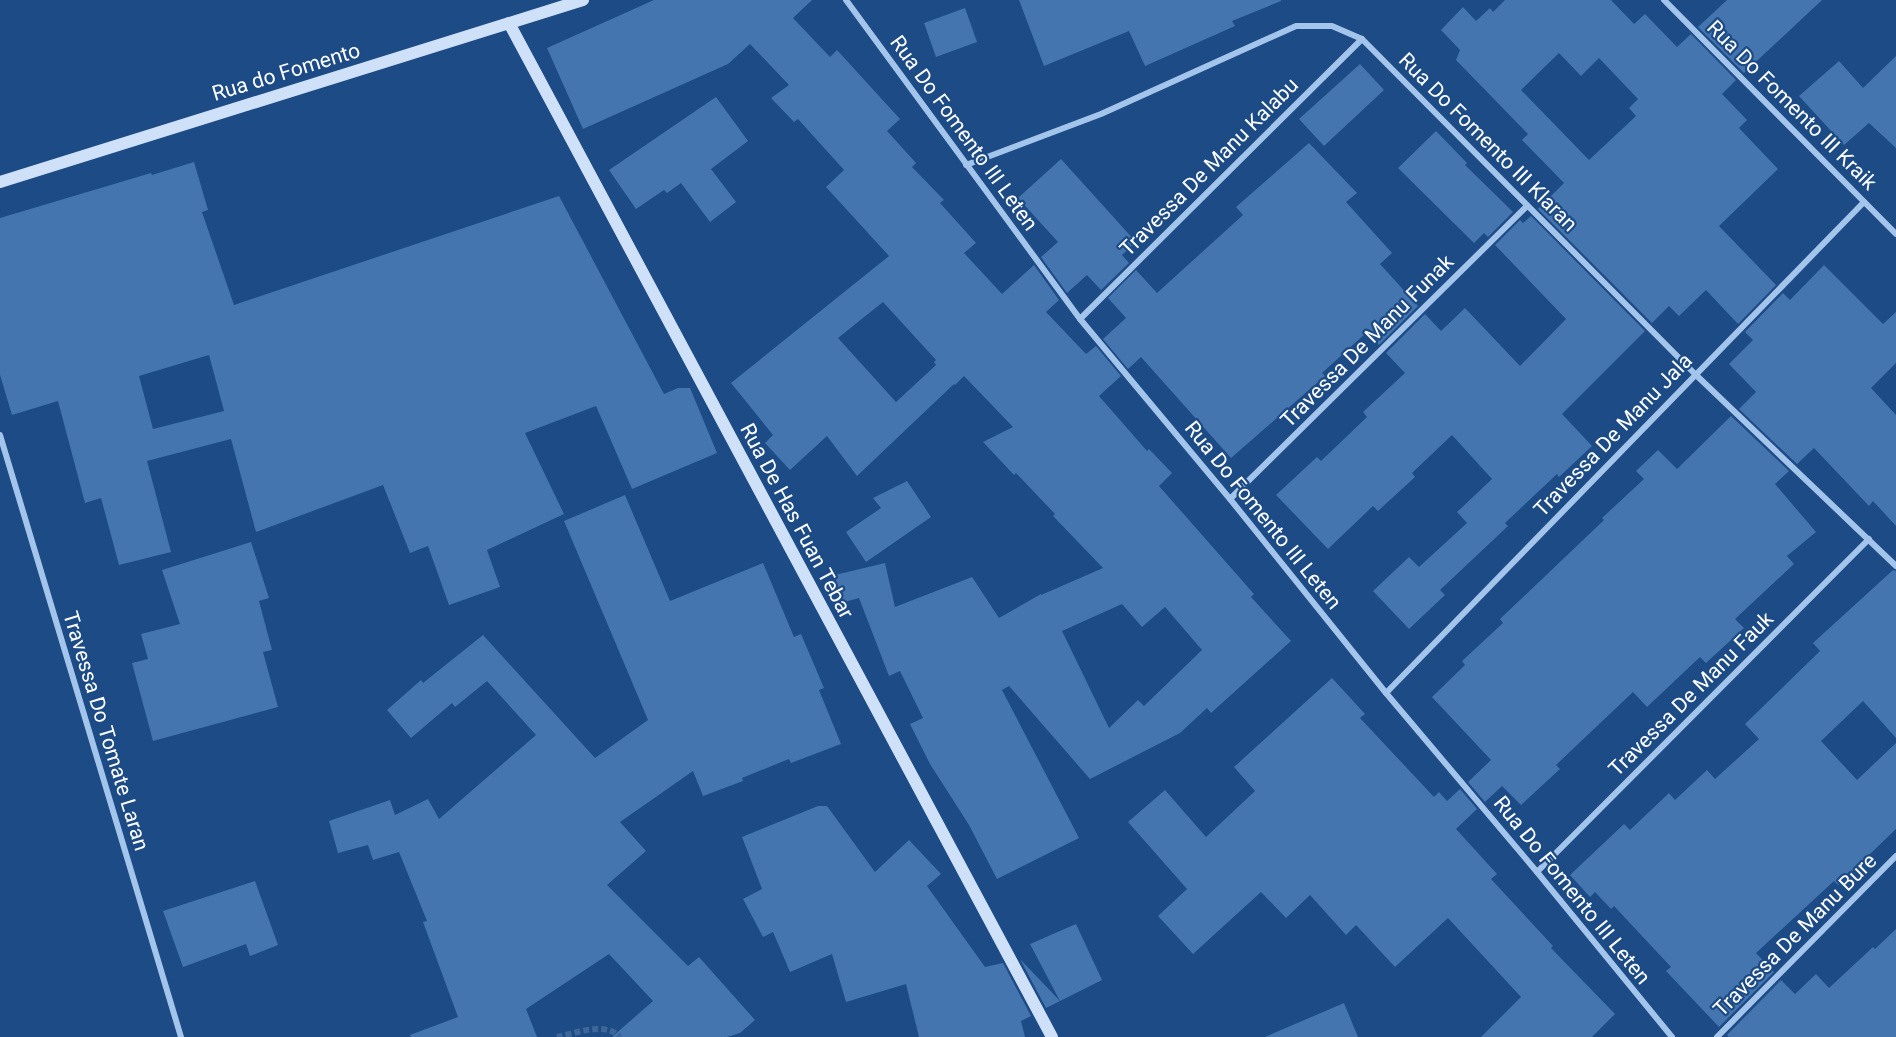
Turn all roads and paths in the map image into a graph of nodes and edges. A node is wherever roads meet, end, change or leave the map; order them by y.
1 (583, 0) edge
2 (846, 0) edge
3 (1664, 0) edge
4 (508, 23) junction
5 (1362, 39) junction
6 (966, 165) junction
7 (0, 182) edge
8 (1864, 202) junction
9 (1527, 206) junction
10 (1896, 234) edge
11 (1080, 319) junction
12 (1695, 374) junction
13 (0, 435) edge
14 (1230, 499) junction
15 (1869, 539) junction
16 (1896, 566) edge
17 (1386, 693) junction
18 (1896, 856) edge
19 (1537, 872) junction
20 (181, 1037) edge
21 (1052, 1037) edge
22 (1672, 1037) edge
23 (1716, 1037) edge

1 - 4 street, Rua do Fomento
2 - 6 street, Rua Do Fomento III Leten
3 - 8 street, Rua Do Fomento III Kraik
4 - 7 street, Rua do Fomento
4 - 21 street, Rua De Has Fuan Tebar
5 - 6 street, Rua Do Fomento III Klaran
5 - 9 street, Rua Do Fomento III Klaran
5 - 11 street, Travessa De Manu Kalabu
6 - 11 street, Rua Do Fomento III Leten
8 - 10 street, Rua Do Fomento III Kraik
8 - 12 street, Travessa De Manu Jala
9 - 12 street, Rua Do Fomento III Klaran
9 - 14 street, Travessa De Manu Funak
11 - 14 street, Rua Do Fomento III Leten
12 - 15 street, Rua Do Fomento III Klaran
12 - 17 street, Travessa De Manu Jala
13 - 20 street, Travessa Do Tomate Laran
14 - 17 street, Rua Do Fomento III Leten
15 - 16 street, Rua Do Fomento III Klaran
15 - 19 street, Travessa De Manu Fauk
17 - 19 street, Rua Do Fomento III Leten
18 - 23 street, Travessa De Manu Bure
19 - 22 street, Rua Do Fomento III Leten

